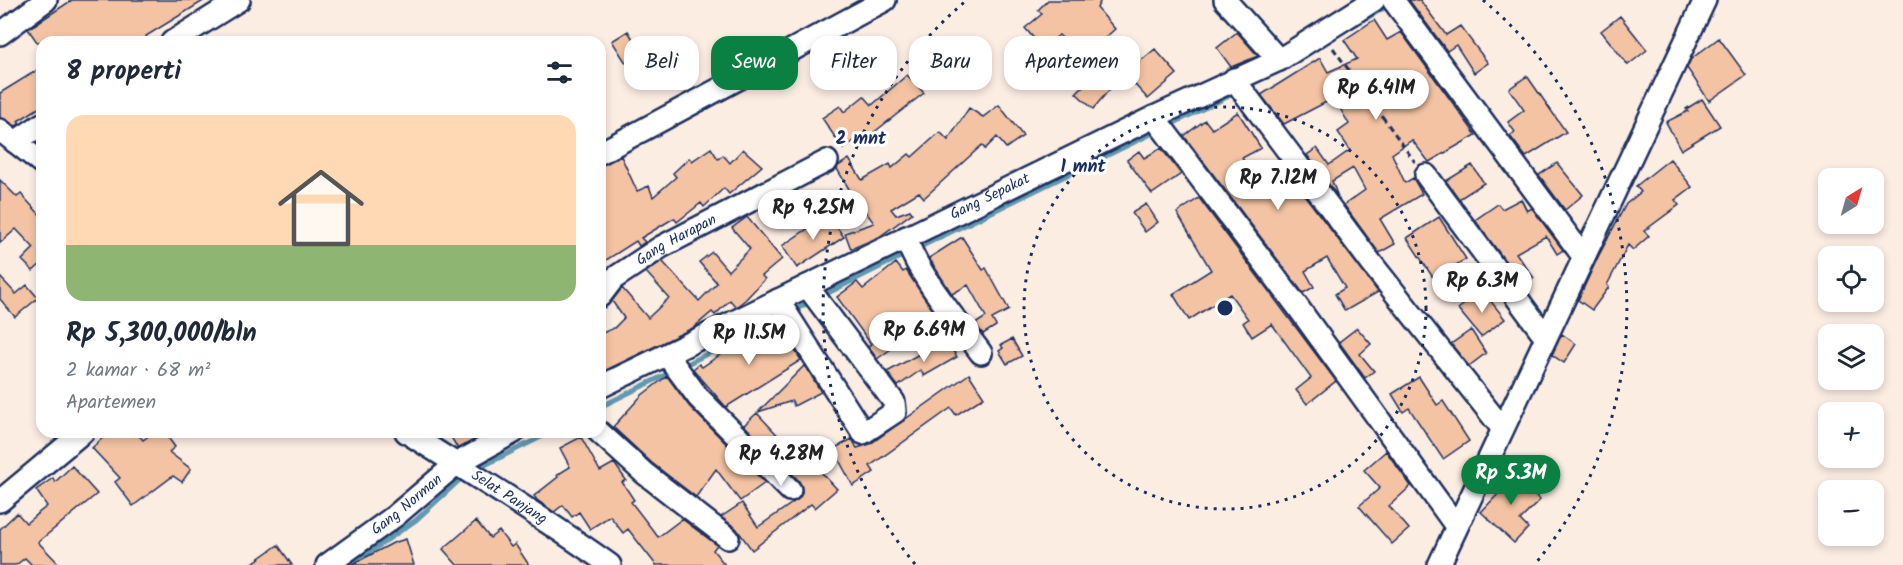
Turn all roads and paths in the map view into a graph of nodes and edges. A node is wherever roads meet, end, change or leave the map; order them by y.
1 (46, 0) edge
2 (239, 0) edge
3 (885, 0) edge
4 (1225, 0) edge
5 (1374, 0) edge
6 (1706, 0) edge
7 (1396, 4) edge
8 (0, 34) edge
9 (182, 36) edge
10 (1329, 41) dead end
11 (1279, 60) junction
12 (1238, 86) junction
13 (36, 126) edge
14 (1161, 126) junction
15 (7, 136) edge
16 (606, 150) edge
17 (36, 158) edge
18 (827, 162) dead end
19 (1425, 175) joint
20 (910, 248) junction
21 (1583, 256) junction
22 (606, 288) edge
23 (813, 295) junction
24 (786, 310) junction
25 (1545, 336) junction
26 (981, 353) dead end
27 (672, 364) junction
28 (606, 385) edge
29 (1502, 428) junction
30 (76, 438) edge
31 (415, 438) edge
32 (504, 438) edge
33 (606, 438) edge
34 (458, 465) junction
35 (790, 490) dead end
36 (0, 501) edge
37 (1456, 526) junction
38 (728, 538) dead end
39 (327, 565) edge
40 (610, 565) edge
41 (1439, 565) edge

1 - 8 street
2 - 9 street
3 - 16 street
4 - 11 street
5 - 11 street, Gang Sepakat
6 - 21 street
7 - 21 street
10 - 19 path
11 - 12 street, Gang Sepakat
12 - 14 street, Gang Sepakat
12 - 29 street
13 - 15 street
14 - 20 street, Gang Sepakat
14 - 37 street
15 - 17 street
18 - 22 street, Gang Harapan
19 - 25 street
20 - 23 street, Gang Sepakat
20 - 26 street
21 - 25 street
23 - 24 street, Gang Sepakat
23 - 24 street
24 - 27 street, Gang Sepakat
25 - 29 street
27 - 28 street, Gang Sepakat
27 - 35 street
29 - 37 street
30 - 36 street
31 - 34 street, Selat Panjang
32 - 34 street
33 - 38 street
34 - 39 street, Gang Norman
34 - 40 street, Selat Panjang
37 - 41 street

